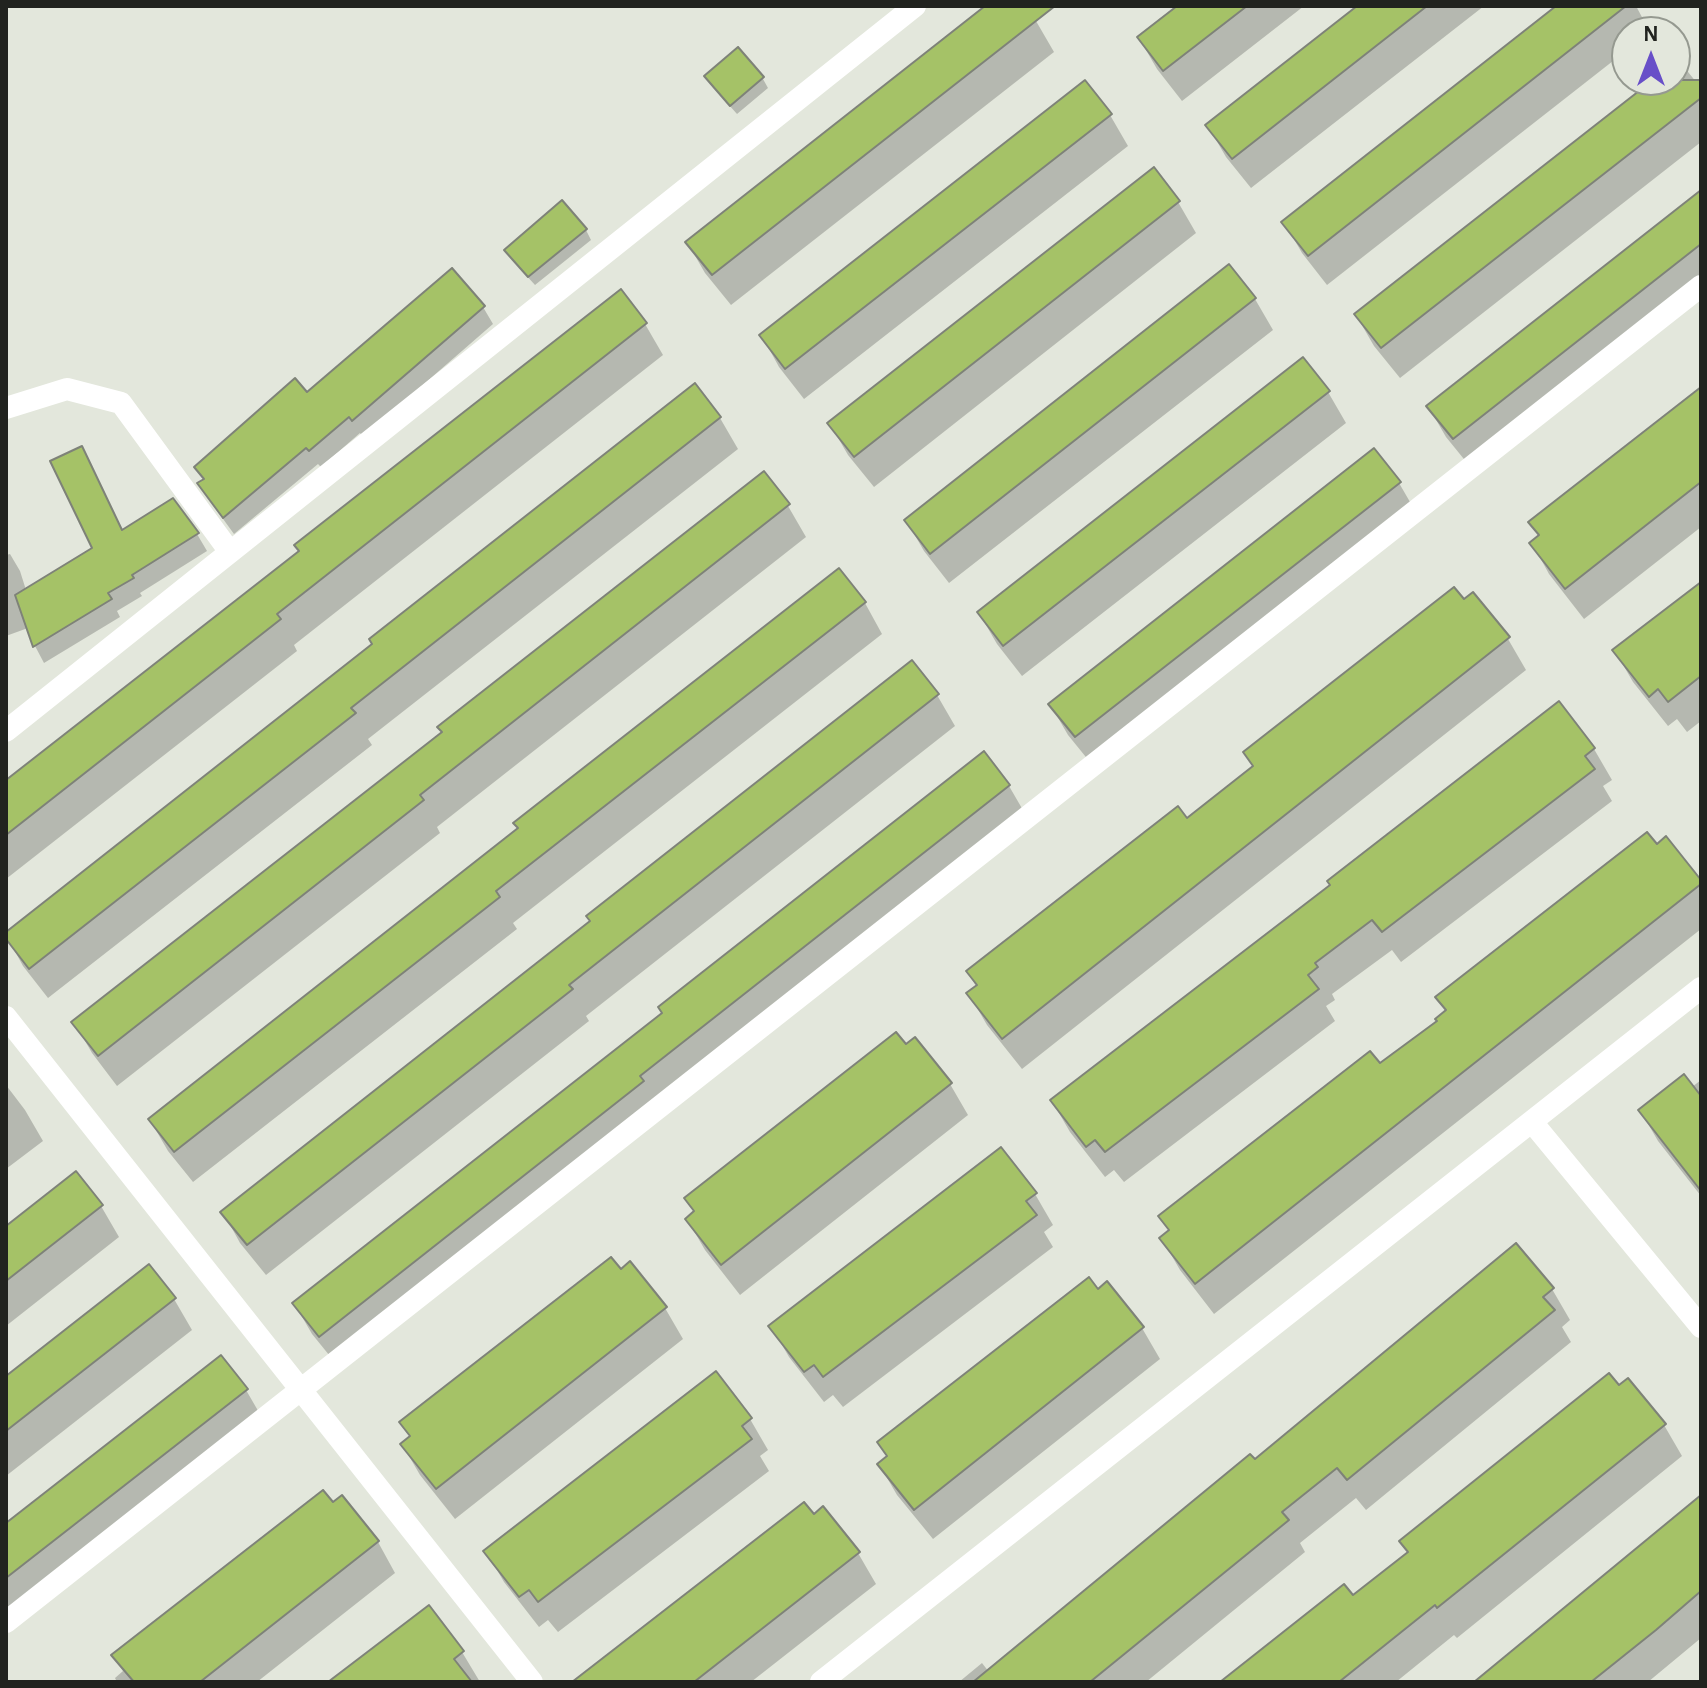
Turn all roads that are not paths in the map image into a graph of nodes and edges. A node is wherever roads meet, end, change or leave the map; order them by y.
1 (915, 6) edge
2 (1701, 286) edge
3 (6, 408) edge
4 (230, 552) junction
5 (6, 731) edge
6 (1701, 988) edge
7 (6, 1017) edge
8 (1532, 1122) junction
9 (1701, 1327) edge
10 (301, 1390) junction
11 (6, 1622) edge
12 (532, 1682) edge
13 (821, 1682) edge

1 - 4 lane
2 - 10 lane
3 - 4 lane
4 - 5 lane
6 - 8 lane
7 - 10 lane
8 - 9 lane
8 - 13 lane
10 - 11 lane
10 - 12 lane

